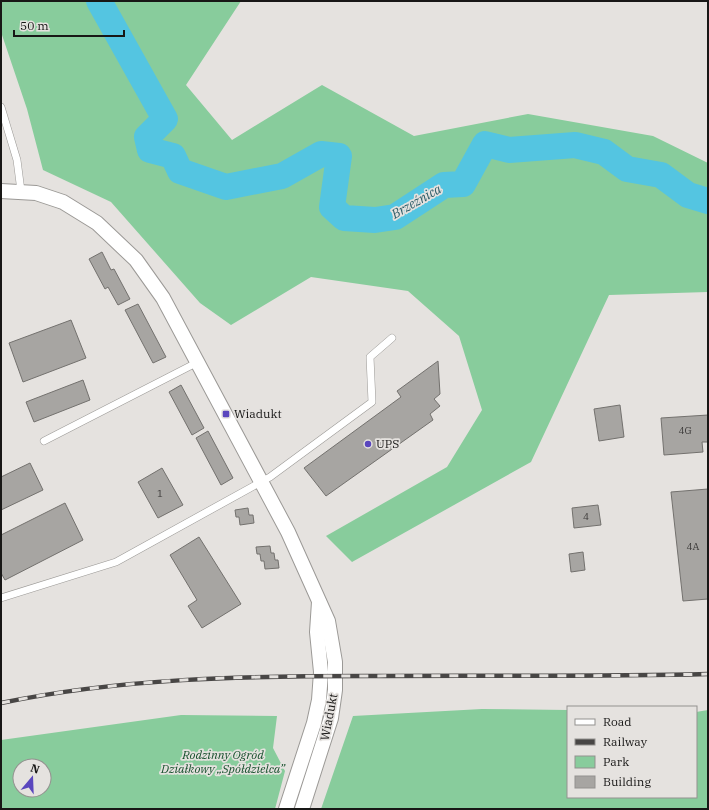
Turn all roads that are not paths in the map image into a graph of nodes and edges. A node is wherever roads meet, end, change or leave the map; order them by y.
1 (1, 107) edge
2 (1, 191) edge
3 (22, 191) junction
4 (392, 338) dead end
5 (198, 362) junction
6 (44, 441) dead end
7 (261, 482) junction
8 (1, 598) edge
9 (319, 600) junction
10 (286, 809) edge
11 (302, 809) edge

1 - 3 lane
2 - 3 street, Wiadukt
3 - 5 street, Wiadukt
4 - 7 lane
5 - 6 lane
5 - 7 street, Wiadukt
7 - 8 lane
7 - 9 street, Wiadukt
9 - 10 street, Wiadukt
9 - 11 street, Wiadukt

